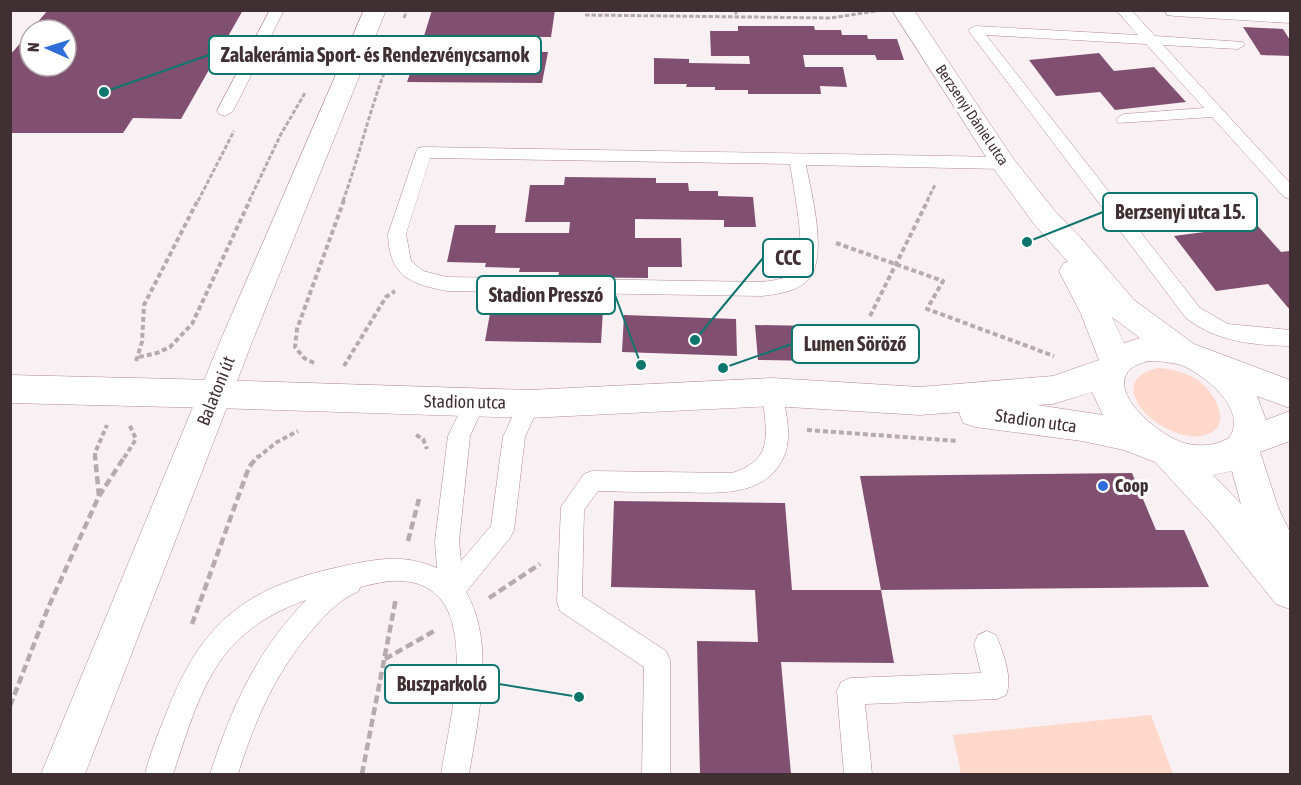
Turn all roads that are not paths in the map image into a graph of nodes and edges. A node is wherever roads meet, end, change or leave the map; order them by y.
1 (277, 10) edge
2 (375, 10) edge
3 (903, 10) edge
4 (1124, 10) edge
5 (1175, 10) edge
6 (1290, 17) edge
7 (1150, 40) junction
8 (1238, 45) dead end
9 (225, 111) dead end
10 (1215, 112) junction
11 (1124, 119) dead end
12 (797, 159) junction
13 (1003, 163) junction
14 (1290, 193) edge
15 (1044, 217) junction
16 (1290, 338) edge
17 (1194, 358) junction
18 (1113, 366) junction
19 (10, 389) edge
20 (216, 394) junction
21 (1290, 394) edge
22 (920, 401) junction
23 (474, 403) junction
24 (529, 404) junction
25 (775, 408) junction
26 (1290, 426) edge
27 (1245, 445) junction
28 (1160, 449) junction
29 (1290, 572) edge
30 (372, 573) junction
31 (1290, 590) edge
32 (450, 592) junction
33 (987, 644) dead end
34 (63, 774) edge
35 (159, 774) edge
36 (224, 774) edge
37 (454, 774) edge
38 (656, 774) edge
39 (858, 774) edge

1 - 9 lane
2 - 20 street, Balatoni út
3 - 13 street, Berzsenyi Dániel utca
4 - 7 lane
5 - 6 street
7 - 8 lane
7 - 10 lane
7 - 16 lane
10 - 11 lane
10 - 14 lane
12 - 12 lane
12 - 13 lane
13 - 15 street, Berzsenyi Dániel utca
15 - 17 street, Berzsenyi Dániel utca
15 - 18 street, Berzsenyi Dániel utca
17 - 18 street
17 - 21 street
17 - 27 street
18 - 22 street, Stadion utca
18 - 28 street
19 - 20 street, Stadion utca
20 - 23 street, Stadion utca
20 - 34 street, Balatoni út
22 - 25 street, Stadion utca
22 - 28 street, Stadion utca
23 - 24 street, Stadion utca
23 - 32 lane
24 - 25 street, Stadion utca
24 - 32 lane
25 - 38 lane
26 - 27 street
27 - 28 street
27 - 29 street
28 - 31 street
30 - 32 lane
30 - 35 lane
30 - 36 lane
32 - 37 lane
33 - 39 lane

